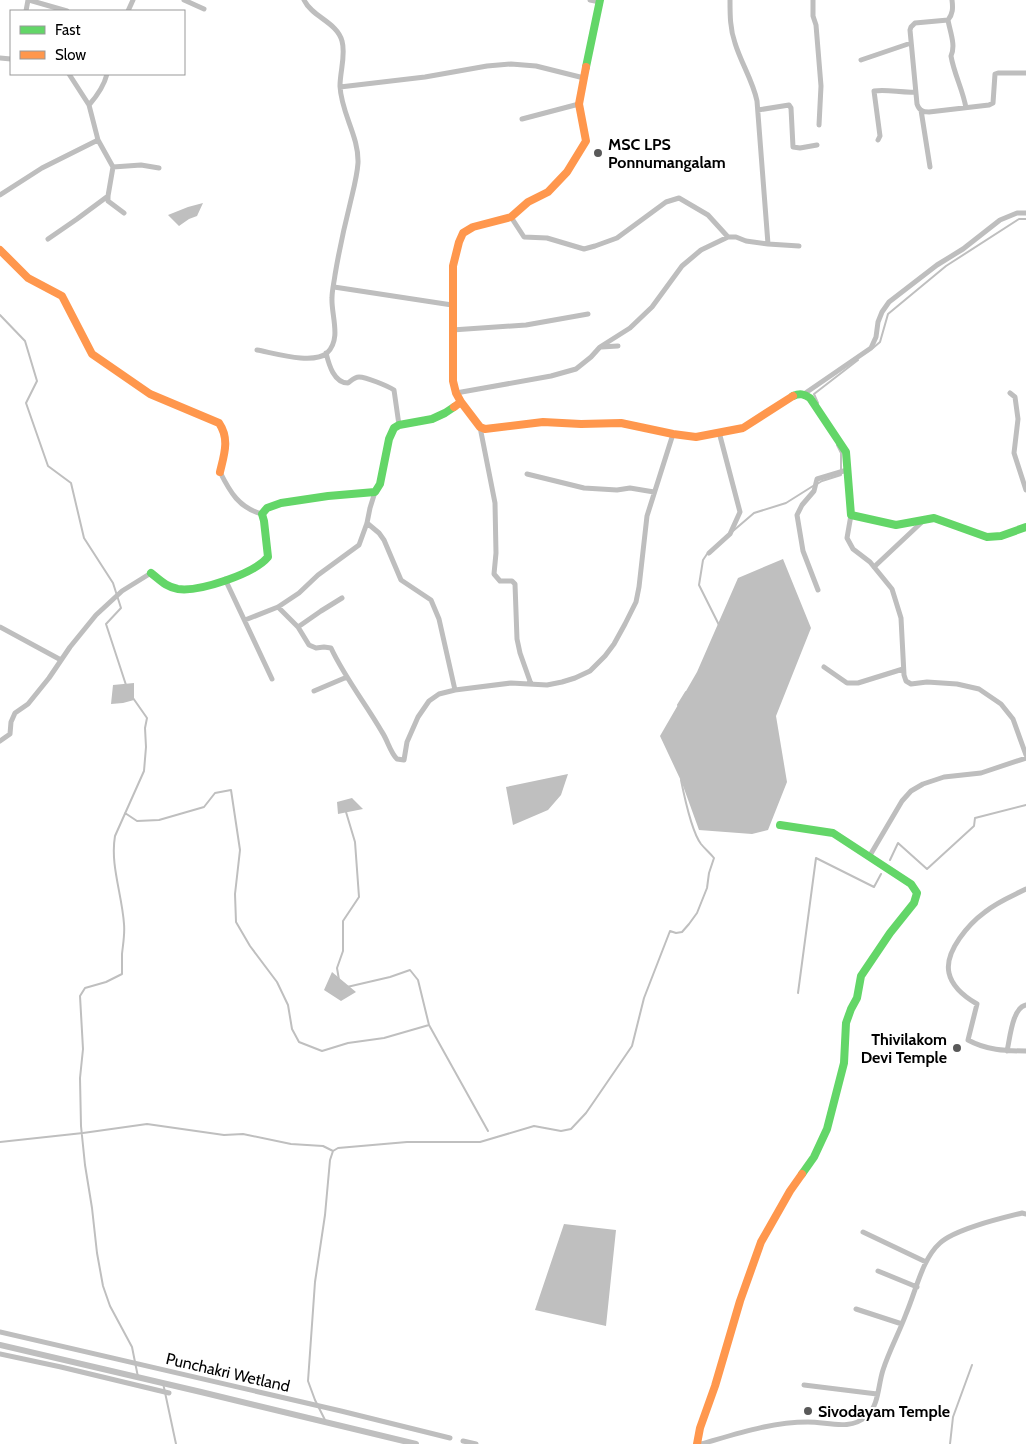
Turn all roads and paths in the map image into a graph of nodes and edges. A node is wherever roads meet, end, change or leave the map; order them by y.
1 (28, 0) edge
2 (184, 0) edge
3 (304, 0) edge
4 (590, 0) edge
5 (730, 0) edge
6 (812, 0) edge
7 (952, 0) edge
8 (600, 1) edge
9 (204, 9) dead end
10 (63, 10) edge
11 (948, 20) junction
12 (911, 43) junction
13 (861, 60) dead end
14 (1026, 73) edge
15 (70, 75) edge
16 (107, 75) edge
17 (584, 78) junction
18 (340, 87) junction
19 (915, 92) junction
20 (579, 104) junction
21 (89, 105) junction
22 (966, 108) junction
23 (758, 110) junction
24 (921, 110) junction
25 (522, 119) dead end
26 (818, 125) dead end
27 (98, 140) junction
28 (878, 140) dead end
29 (817, 145) dead end
30 (930, 167) dead end
31 (113, 168) junction
32 (159, 168) dead end
33 (0, 195) edge
34 (108, 196) junction
35 (124, 213) dead end
36 (1026, 213) edge
37 (511, 217) junction
38 (728, 237) junction
39 (48, 239) dead end
40 (768, 244) junction
41 (799, 246) dead end
42 (0, 250) edge
43 (334, 287) junction
44 (452, 305) junction
45 (588, 314) dead end
46 (452, 330) junction
47 (618, 346) dead end
48 (600, 347) junction
49 (257, 350) dead end
50 (326, 353) junction
51 (456, 393) junction
52 (1010, 393) dead end
53 (804, 394) junction
54 (461, 402) junction
55 (399, 425) junction
56 (480, 427) junction
57 (719, 432) junction
58 (673, 434) junction
59 (847, 470) junction
60 (220, 472) joint
61 (527, 474) dead end
62 (1026, 490) edge
63 (375, 492) junction
64 (654, 492) junction
65 (262, 514) junction
66 (851, 516) junction
67 (923, 521) junction
68 (368, 523) junction
69 (1026, 526) edge
70 (709, 554) dead end
71 (874, 567) junction
72 (152, 573) joint
73 (226, 579) junction
74 (818, 590) dead end
75 (342, 598) dead end
76 (278, 607) junction
77 (245, 620) junction
78 (0, 627) edge
79 (298, 628) junction
80 (61, 660) junction
81 (824, 667) dead end
82 (903, 669) junction
83 (347, 677) junction
84 (272, 679) dead end
85 (531, 684) junction
86 (456, 690) junction
87 (314, 691) dead end
88 (0, 741) edge
89 (1026, 756) edge
90 (780, 826) dead end
91 (869, 857) junction
92 (1026, 889) edge
93 (1026, 1005) edge
94 (1007, 1051) junction
95 (1026, 1051) edge
96 (1026, 1214) edge
97 (863, 1232) dead end
98 (926, 1262) junction
99 (878, 1271) dead end
100 (917, 1287) junction
101 (856, 1309) dead end
102 (902, 1324) junction
103 (0, 1332) edge
104 (0, 1354) edge
105 (804, 1384) dead end
106 (169, 1393) dead end
107 (877, 1394) junction
108 (450, 1438) dead end
109 (463, 1441) dead end
110 (476, 1444) edge
111 (699, 1444) edge

1 - 10 street
2 - 9 street
3 - 18 street
4 - 8 street
5 - 23 street
6 - 26 street
7 - 11 street
8 - 17 street
11 - 12 street
11 - 22 street
12 - 13 street
12 - 19 street
14 - 22 street
15 - 21 street
16 - 21 street
17 - 18 street
17 - 20 street
18 - 43 street
19 - 24 street
19 - 28 street
20 - 25 street
20 - 37 street
21 - 27 street
22 - 24 street
23 - 29 street
23 - 40 street
24 - 30 street
27 - 31 street
27 - 33 street
31 - 32 street
31 - 34 street
34 - 35 street
34 - 39 street
36 - 53 street
37 - 38 street
37 - 44 street
38 - 40 street
38 - 48 street
40 - 41 street
42 - 60 street
43 - 44 street
43 - 50 street
44 - 46 street
45 - 46 street
46 - 51 street
47 - 48 street
48 - 51 street
49 - 50 street
50 - 55 street
51 - 54 street
52 - 62 street
53 - 57 street
53 - 59 street
54 - 55 street
54 - 56 street
55 - 63 street
56 - 58 street
56 - 85 street
57 - 58 street
57 - 70 street
58 - 64 street
59 - 66 street
59 - 74 street
60 - 65 street
61 - 64 street
63 - 65 street
63 - 68 street
64 - 85 street
65 - 73 street
66 - 67 street
66 - 71 street
67 - 69 street
67 - 71 street
68 - 76 street
68 - 86 street
71 - 82 street
72 - 73 street
72 - 80 street
73 - 77 street
75 - 79 street
76 - 77 street
76 - 79 street
77 - 84 street
78 - 80 street
79 - 83 street
80 - 88 street
81 - 82 street
82 - 89 street
83 - 86 street
83 - 87 street
85 - 86 street
89 - 91 street
90 - 91 street
91 - 111 street
92 - 94 street
93 - 94 street
94 - 95 street
96 - 98 street
97 - 98 street
98 - 100 street
99 - 100 street
100 - 102 street
101 - 102 street
102 - 107 street
103 - 108 street, Punchakri Wetland
104 - 106 street, Punchakri Wetland
105 - 107 street
107 - 111 street
109 - 110 street

